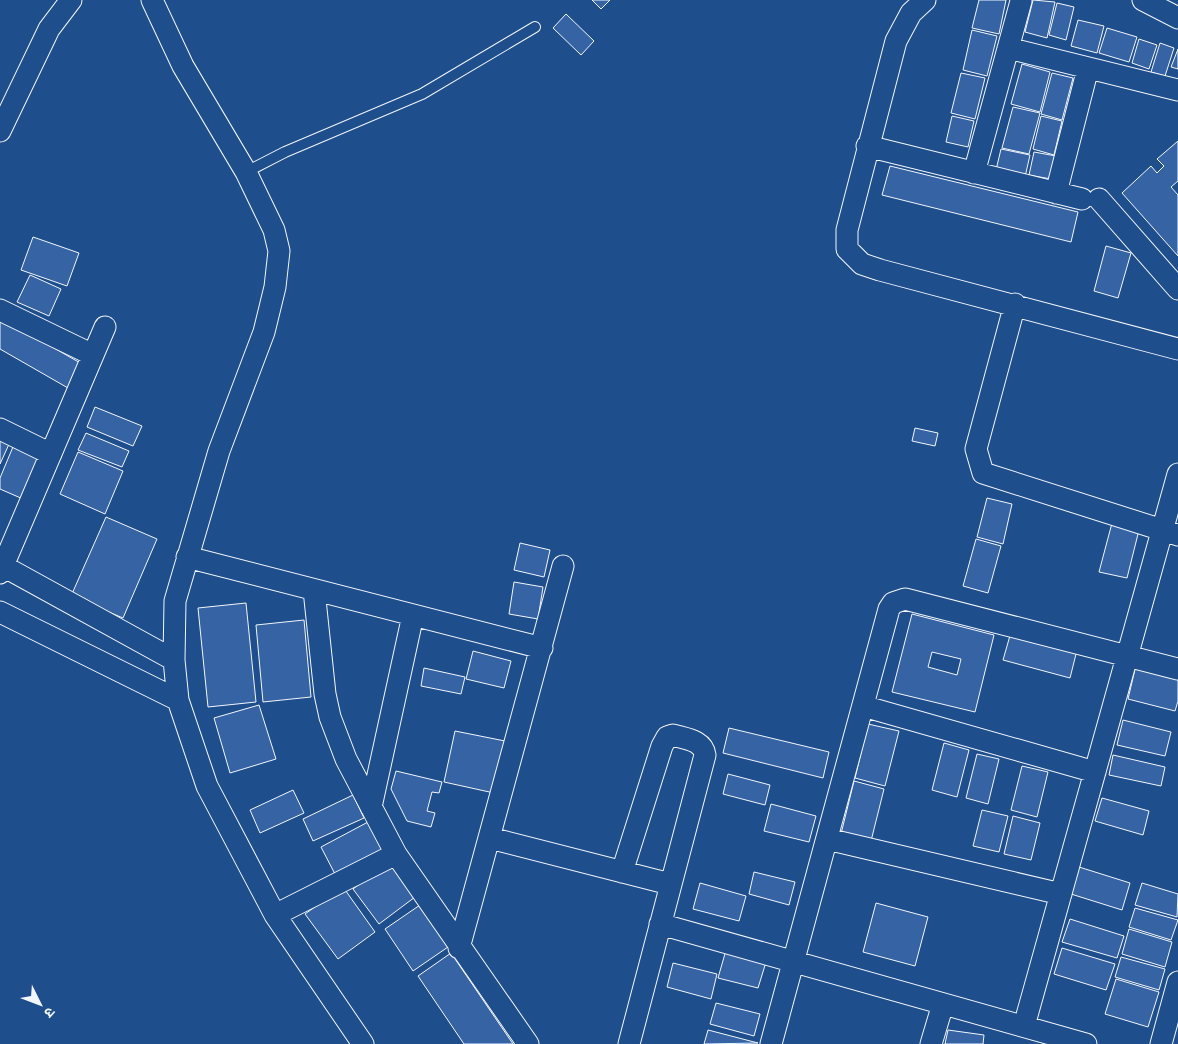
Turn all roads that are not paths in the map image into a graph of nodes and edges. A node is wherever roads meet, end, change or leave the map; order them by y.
1 (71, 0) edge
2 (152, 0) edge
3 (925, 0) edge
4 (1020, 0) edge
5 (1143, 0) edge
6 (1178, 18) edge
7 (535, 27) dead end
8 (1008, 48) junction
9 (1088, 68) junction
10 (1178, 90) edge
11 (0, 131) edge
12 (867, 146) junction
13 (246, 172) junction
14 (974, 173) junction
15 (1056, 193) junction
16 (1178, 289) edge
17 (1016, 304) junction
18 (0, 310) edge
19 (105, 327) dead end
20 (1178, 349) edge
21 (93, 355) junction
22 (0, 429) edge
23 (51, 454) junction
24 (1178, 474) edge
25 (1170, 533) edge
26 (187, 557) junction
27 (563, 566) dead end
28 (2, 570) edge
29 (314, 590) junction
30 (0, 612) edge
31 (413, 615) junction
32 (542, 648) junction
33 (1127, 656) junction
34 (174, 660) junction
35 (1178, 669) edge
36 (178, 700) junction
37 (863, 706) junction
38 (1095, 772) junction
39 (371, 808) junction
40 (490, 838) junction
41 (827, 838) junction
42 (396, 854) junction
43 (622, 872) junction
44 (670, 884) junction
45 (1061, 894) junction
46 (275, 915) junction
47 (660, 924) junction
48 (459, 948) junction
49 (794, 962) junction
50 (1178, 982) edge
51 (943, 1004) junction
52 (1024, 1026) junction
53 (1046, 1039) edge
54 (363, 1044) edge
55 (528, 1044) edge
56 (629, 1044) edge
57 (771, 1044) edge
58 (931, 1044) edge
59 (1086, 1044) edge
60 (1161, 1044) edge

1 - 11 street
2 - 13 street
3 - 12 street
4 - 8 street
5 - 6 street
7 - 13 lane
8 - 9 street
8 - 14 street
9 - 10 street
9 - 15 street
12 - 14 street
12 - 17 street
13 - 26 street
14 - 15 street
15 - 16 street
17 - 20 street
17 - 25 street
18 - 21 street
19 - 21 street
21 - 23 street
22 - 23 street
23 - 28 street
24 - 25 street
25 - 33 street
26 - 29 street
26 - 34 street
27 - 32 street
28 - 34 street
29 - 31 street
29 - 39 street
30 - 36 street
31 - 32 street
31 - 39 street
32 - 40 street
33 - 35 street
33 - 37 street
33 - 38 street
34 - 36 street
36 - 46 street
37 - 38 street
37 - 41 street
38 - 45 street
39 - 42 street
40 - 43 street
40 - 48 street
41 - 45 street
41 - 49 street
42 - 46 street
42 - 48 street
43 - 44 street
43 - 44 street
44 - 47 street
45 - 52 street
46 - 54 street
47 - 49 street
47 - 56 street
48 - 55 street
49 - 51 street
49 - 57 street
50 - 60 street
51 - 52 street
51 - 58 street
52 - 53 street
53 - 59 street

